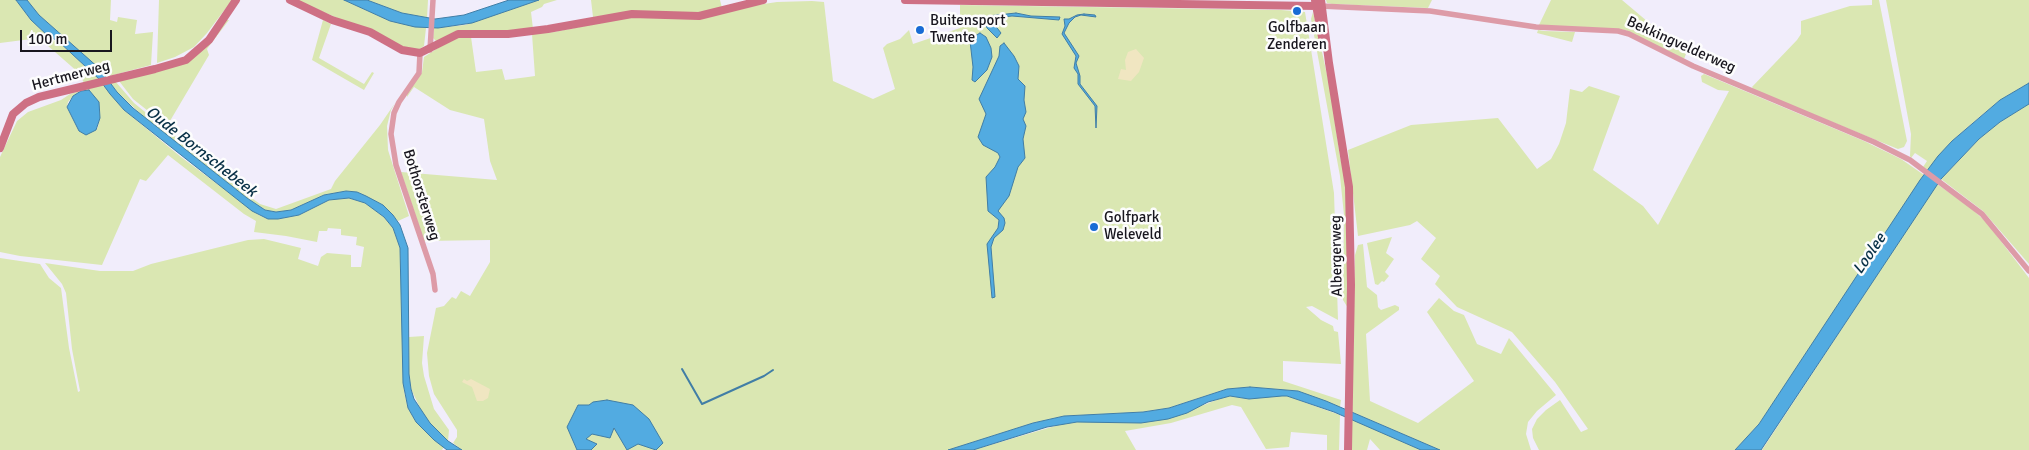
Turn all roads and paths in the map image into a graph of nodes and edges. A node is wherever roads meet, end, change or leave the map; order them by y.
1 (236, 0) edge
2 (290, 0) edge
3 (433, 0) edge
4 (763, 0) edge
5 (905, 0) edge
6 (1318, 3) edge
7 (430, 50) junction
8 (420, 53) junction
9 (0, 148) edge
10 (2029, 271) edge
11 (435, 290) dead end
12 (1348, 450) edge

1 - 9 street, Hertmerweg
2 - 8 street
3 - 7 street
4 - 7 street
5 - 6 street, Bekkingvelderweg
6 - 10 street, Bekkingvelderweg
6 - 12 street, Albergerweg
7 - 8 street
8 - 11 street, Bothorsterweg

